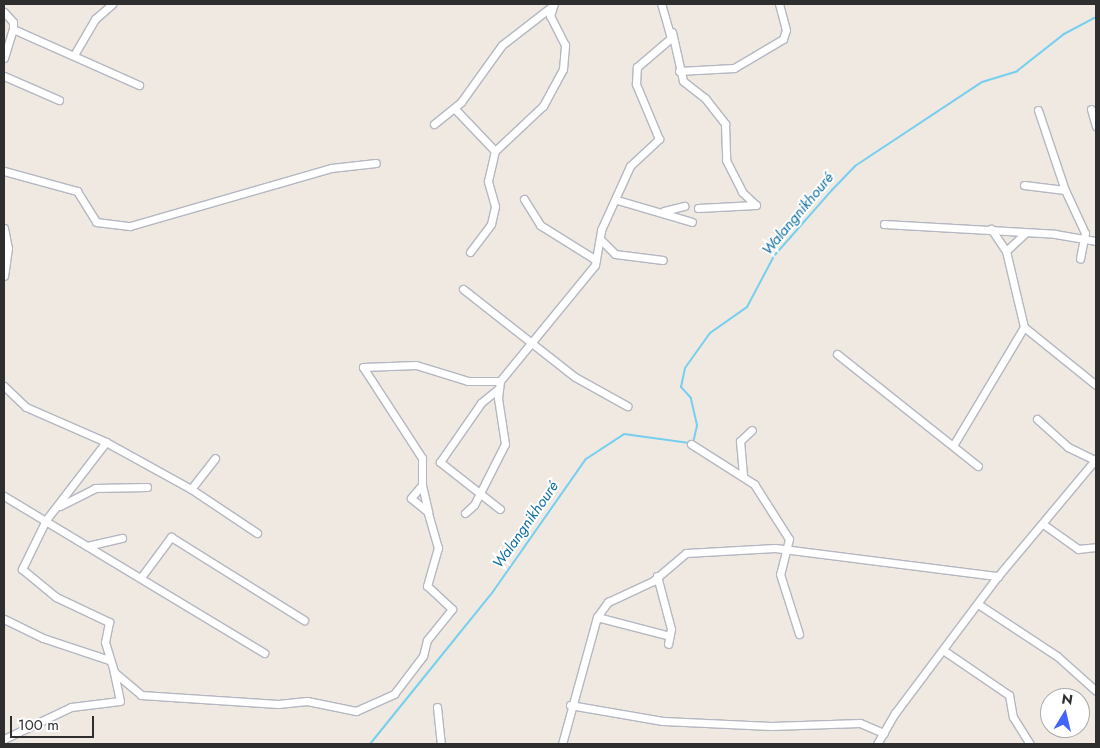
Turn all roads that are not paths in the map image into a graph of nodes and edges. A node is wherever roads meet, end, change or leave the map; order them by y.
1 (112, 4) edge
2 (661, 4) edge
3 (779, 4) edge
4 (552, 6) edge
5 (4, 12) edge
6 (13, 29) junction
7 (672, 32) junction
8 (74, 55) junction
9 (4, 58) edge
10 (679, 72) junction
11 (4, 76) edge
12 (139, 85) dead end
13 (59, 100) dead end
14 (455, 109) junction
15 (1091, 109) dead end
16 (1038, 110) dead end
17 (434, 124) dead end
18 (1096, 126) edge
19 (495, 151) junction
20 (376, 162) dead end
21 (4, 171) edge
22 (1024, 185) dead end
23 (1064, 190) junction
24 (524, 199) dead end
25 (617, 200) junction
26 (684, 206) dead end
27 (698, 208) dead end
28 (658, 212) junction
29 (692, 222) dead end
30 (884, 224) dead end
31 (4, 228) edge
32 (991, 229) junction
33 (1024, 234) junction
34 (1086, 238) junction
35 (600, 239) junction
36 (1096, 241) edge
37 (470, 252) dead end
38 (1006, 252) junction
39 (1080, 259) dead end
40 (596, 260) junction
41 (663, 260) dead end
42 (4, 276) edge
43 (463, 289) dead end
44 (1024, 327) junction
45 (532, 342) junction
46 (837, 354) dead end
47 (499, 385) junction
48 (1096, 385) edge
49 (4, 386) edge
50 (627, 406) dead end
51 (1037, 419) dead end
52 (752, 430) dead end
53 (106, 442) junction
54 (691, 444) dead end
55 (954, 444) junction
56 (215, 458) dead end
57 (1096, 459) edge
58 (978, 466) dead end
59 (743, 475) junction
60 (422, 485) junction
61 (147, 487) dead end
62 (191, 489) junction
63 (480, 495) junction
64 (4, 496) edge
65 (59, 507) junction
66 (500, 509) dead end
67 (428, 512) junction
68 (465, 513) dead end
69 (46, 520) junction
70 (1043, 524) junction
71 (257, 533) dead end
72 (122, 538) dead end
73 (87, 546) junction
74 (1096, 548) edge
75 (779, 549) junction
76 (142, 576) junction
77 (657, 576) junction
78 (998, 576) junction
79 (978, 604) junction
80 (597, 617) junction
81 (4, 619) edge
82 (304, 620) dead end
83 (800, 634) dead end
84 (670, 636) junction
85 (668, 644) dead end
86 (943, 650) junction
87 (264, 653) dead end
88 (109, 660) junction
89 (114, 672) junction
90 (1096, 691) edge
91 (570, 705) junction
92 (437, 707) dead end
93 (884, 733) junction
94 (4, 739) edge
95 (441, 744) edge
96 (562, 744) edge
97 (877, 744) edge
98 (1030, 744) edge

1 - 8 street
2 - 7 street
3 - 10 street
4 - 14 street
4 - 19 street
5 - 6 street
6 - 8 street
6 - 9 street
7 - 10 street
7 - 25 street
8 - 12 street
10 - 27 street
11 - 13 street
14 - 17 street
14 - 19 street
15 - 18 street
16 - 23 street
19 - 37 street
20 - 21 street
22 - 23 street
23 - 34 street
24 - 40 street
25 - 28 street
25 - 35 street
26 - 28 street
28 - 29 street
30 - 32 street
31 - 42 street
32 - 33 street
32 - 38 street
33 - 34 street
33 - 38 street
34 - 36 street
34 - 39 street
35 - 40 street
35 - 41 street
38 - 44 street
40 - 45 street
43 - 45 street
44 - 48 street
44 - 55 street
45 - 47 street
45 - 50 street
46 - 55 street
47 - 60 street
47 - 63 street
47 - 63 street
49 - 53 street
51 - 57 street
52 - 59 street
53 - 62 street
53 - 65 street
54 - 59 street
55 - 58 street
56 - 62 street
57 - 70 street
59 - 75 street
60 - 67 street
60 - 67 street
61 - 65 street
62 - 71 street
63 - 66 street
63 - 68 street
64 - 69 street
65 - 69 street
67 - 89 street
69 - 73 street
69 - 88 street
70 - 74 street
70 - 78 street
72 - 73 street
73 - 76 street
75 - 77 street
75 - 78 street
75 - 83 street
76 - 82 street
76 - 87 street
77 - 80 street
77 - 84 street
78 - 79 street
79 - 86 street
79 - 90 street
80 - 84 street
80 - 91 street
81 - 88 street
84 - 85 street
86 - 93 street
86 - 98 street
88 - 89 street
89 - 94 street
91 - 93 street
91 - 96 street
92 - 95 street
93 - 97 street

